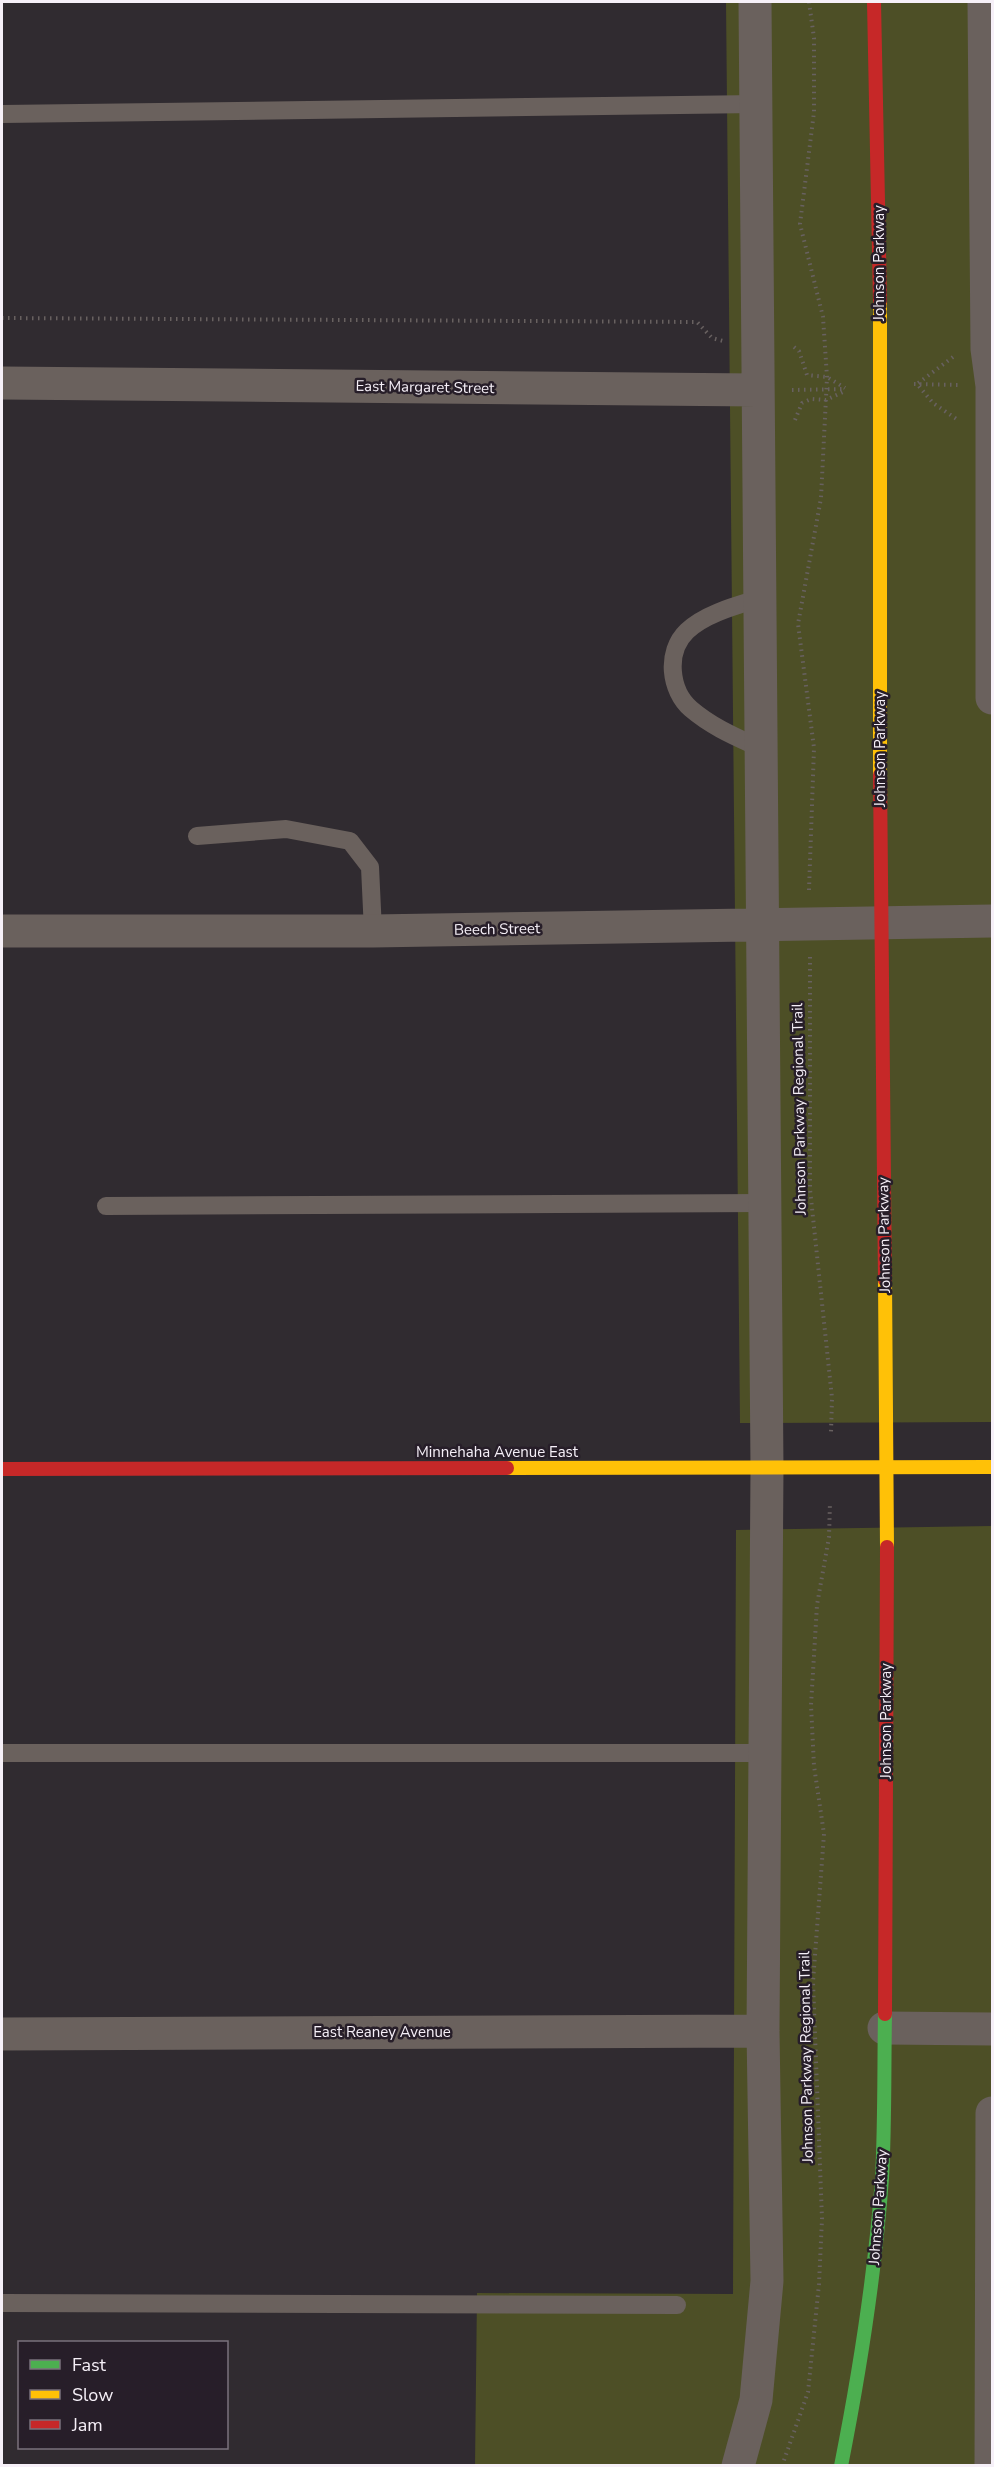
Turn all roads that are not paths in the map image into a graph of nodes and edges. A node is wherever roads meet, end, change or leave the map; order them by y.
1 (755, 2) edge
2 (874, 2) edge
3 (984, 2) edge
4 (757, 104) junction
5 (2, 114) edge
6 (989, 114) edge
7 (2, 383) edge
8 (992, 386) edge
9 (757, 390) junction
10 (758, 599) junction
11 (992, 660) edge
12 (993, 698) edge
13 (760, 748) junction
14 (197, 836) dead end
15 (993, 921) edge
16 (880, 923) junction
17 (761, 925) junction
18 (2, 931) edge
19 (373, 931) junction
20 (765, 1203) junction
21 (106, 1206) dead end
22 (887, 1467) junction
23 (993, 1467) edge
24 (767, 1468) junction
25 (2, 1469) edge
26 (2, 1753) edge
27 (765, 1753) junction
28 (884, 2028) junction
29 (993, 2029) edge
30 (764, 2031) junction
31 (2, 2034) edge
32 (993, 2113) edge
33 (2, 2303) edge
34 (992, 2303) edge
35 (677, 2305) dead end
36 (738, 2466) edge
37 (841, 2466) edge
38 (991, 2466) edge

1 - 4 street
2 - 16 street, Johnson Parkway
3 - 6 street
4 - 5 lane
4 - 9 street
6 - 8 street
7 - 9 street, East Margaret Street
8 - 11 street
9 - 10 street
10 - 13 street
10 - 13 lane
11 - 12 street
13 - 17 street
14 - 19 lane
15 - 16 street, Beech Street
16 - 17 street, Beech Street
16 - 22 street, Johnson Parkway
17 - 19 street, Beech Street
17 - 20 street
18 - 19 street, Beech Street
20 - 21 lane
20 - 24 street
22 - 23 street, Minnehaha Avenue East
22 - 24 street, Minnehaha Avenue East
22 - 28 street, Johnson Parkway
24 - 25 street, Minnehaha Avenue East
24 - 27 street
26 - 27 lane
27 - 30 street
28 - 29 street
28 - 37 street, Johnson Parkway
30 - 31 street, East Reaney Avenue
30 - 36 street
32 - 34 street
33 - 35 lane
34 - 38 street

